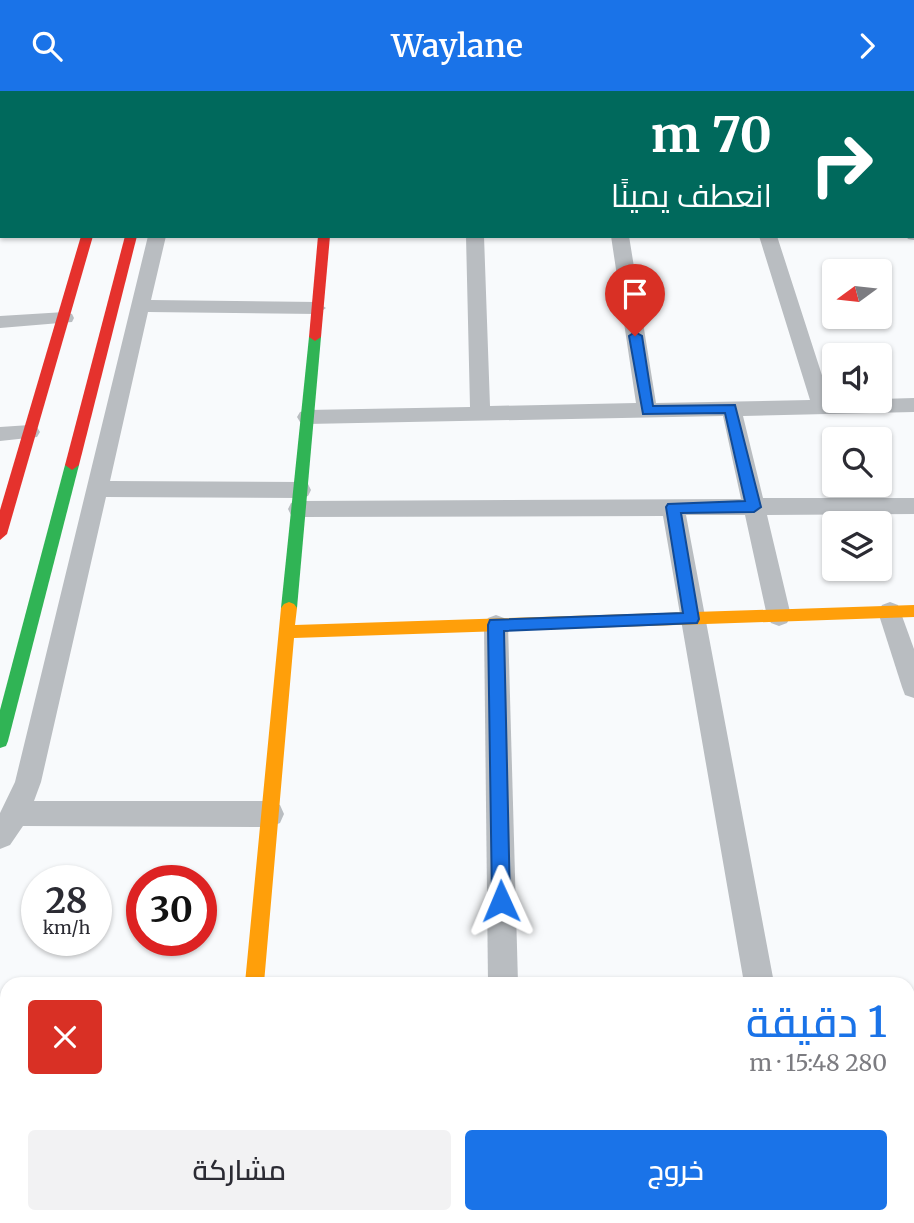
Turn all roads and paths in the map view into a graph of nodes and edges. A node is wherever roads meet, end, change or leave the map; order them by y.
1 (86, 238) edge
2 (130, 238) edge
3 (157, 238) edge
4 (324, 238) edge
5 (475, 238) edge
6 (620, 238) edge
7 (769, 238) edge
8 (147, 278) junction
9 (120, 279) junction
10 (142, 306) junction
11 (317, 308) junction
12 (65, 318) junction
13 (0, 322) edge
14 (821, 404) junction
15 (914, 405) edge
16 (731, 408) junction
17 (647, 411) junction
18 (480, 414) junction
19 (307, 417) junction
20 (30, 432) junction
21 (0, 434) edge
22 (98, 489) junction
23 (300, 500) junction
24 (914, 506) edge
25 (673, 507) junction
26 (754, 507) junction
27 (0, 534) edge
28 (902, 612) edge
29 (779, 616) junction
30 (691, 619) junction
31 (496, 625) junction
32 (288, 632) junction
33 (914, 687) edge
34 (0, 741) edge
35 (16, 813) junction
36 (270, 814) junction
37 (0, 836) edge
38 (255, 977) edge
39 (503, 977) edge
40 (757, 977) edge

1 - 12 street
2 - 9 street
3 - 8 street
4 - 11 street
5 - 18 street
6 - 17 street
7 - 14 street
8 - 9 street
8 - 10 street
9 - 34 street
10 - 11 street
10 - 22 street
11 - 19 street
12 - 13 street
12 - 20 street
14 - 15 street
14 - 16 street
16 - 17 street
16 - 26 street
17 - 18 street
18 - 19 street
19 - 23 street
20 - 21 street
20 - 27 street
22 - 23 street
22 - 35 street
23 - 25 street
23 - 32 street
24 - 26 street
25 - 26 street
25 - 30 street
26 - 29 street
28 - 29 street
28 - 33 street
29 - 30 street
30 - 31 street
30 - 40 street
31 - 32 street
31 - 39 street
32 - 36 street
35 - 36 street
35 - 37 street
36 - 38 street

